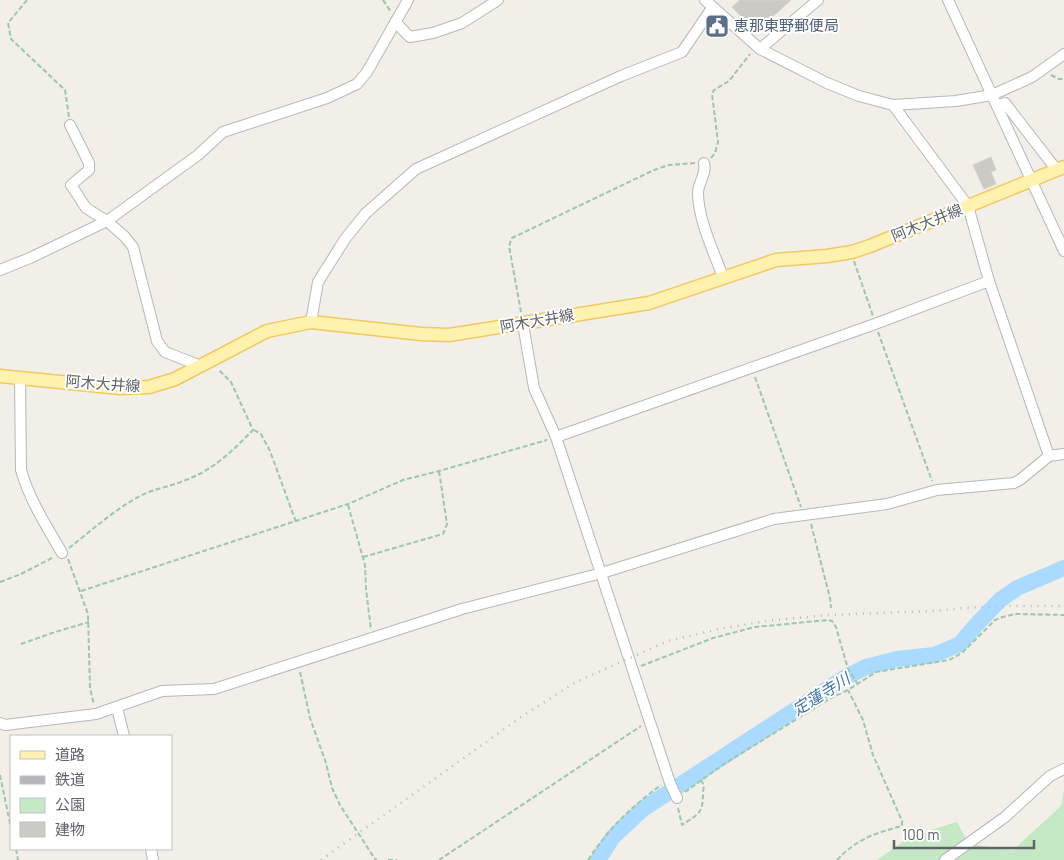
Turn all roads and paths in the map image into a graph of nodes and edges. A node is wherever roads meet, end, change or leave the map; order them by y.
1 (27, 0) edge
2 (383, 0) edge
3 (408, 0) edge
4 (498, 0) edge
5 (818, 0) edge
6 (948, 0) edge
7 (709, 4) edge
8 (394, 22) junction
9 (774, 37) junction
10 (758, 48) junction
11 (1064, 54) edge
12 (779, 59) junction
13 (1045, 68) junction
14 (1064, 79) edge
15 (992, 95) junction
16 (892, 105) junction
17 (997, 106) junction
18 (70, 125) joint
19 (704, 163) junction
20 (1060, 168) edge
21 (1031, 180) junction
22 (968, 206) junction
23 (107, 221) junction
24 (1064, 251) edge
25 (852, 252) junction
26 (0, 270) edge
27 (723, 277) junction
28 (989, 281) junction
29 (311, 322) junction
30 (523, 324) junction
31 (875, 324) junction
32 (205, 363) junction
33 (752, 368) junction
34 (0, 376) edge
35 (20, 378) junction
36 (253, 430) junction
37 (556, 437) junction
38 (1064, 454) edge
39 (1049, 456) junction
40 (439, 471) junction
41 (935, 490) junction
42 (348, 504) junction
43 (806, 514) junction
44 (296, 522) junction
45 (63, 552) junction
46 (363, 556) junction
47 (602, 573) junction
48 (0, 582) edge
49 (81, 591) junction
50 (831, 608) dead end
51 (1064, 615) edge
52 (89, 622) junction
53 (373, 637) junction
54 (21, 644) dead end
55 (298, 662) junction
56 (632, 670) junction
57 (857, 684) junction
58 (848, 690) junction
59 (117, 708) junction
60 (96, 714) junction
61 (649, 721) junction
62 (0, 723) edge
63 (124, 735) edge
64 (1064, 770) edge
65 (0, 775) edge
66 (701, 780) junction
67 (669, 781) junction
68 (677, 798) junction
69 (10, 823) edge
70 (378, 860) edge
71 (388, 860) edge
72 (396, 860) edge
73 (439, 860) edge
74 (588, 860) edge
75 (837, 860) edge
76 (945, 860) edge

1 - 18 path
2 - 8 path
3 - 8 street
4 - 8 street
5 - 9 street
6 - 15 street
7 - 10 street
7 - 29 street
8 - 23 street
9 - 10 street
9 - 12 street
10 - 12 street
10 - 19 path
11 - 13 street
12 - 16 street
13 - 14 path
13 - 15 street
15 - 16 street
15 - 17 street
16 - 22 street
17 - 20 street
17 - 21 street
18 - 23 street
19 - 27 street
19 - 30 path
20 - 21 main road, 阿木大井線
21 - 22 main road, 阿木大井線
21 - 24 street
22 - 25 main road, 阿木大井線
22 - 28 street
23 - 26 street
23 - 32 street
25 - 27 main road, 阿木大井線
25 - 31 path
27 - 30 main road, 阿木大井線
28 - 31 street
28 - 39 street
29 - 30 main road, 阿木大井線
29 - 32 main road, 阿木大井線
30 - 37 street
31 - 33 street
31 - 41 path
32 - 35 main road, 阿木大井線
32 - 36 path
33 - 37 street
33 - 43 path
34 - 35 main road, 阿木大井線
35 - 45 street
36 - 44 path
36 - 45 path
37 - 40 path
37 - 47 street
38 - 39 street
39 - 41 street
40 - 42 path
40 - 46 path
41 - 43 street
42 - 44 path
42 - 46 path
43 - 47 street
43 - 50 path
44 - 49 path
45 - 48 path
45 - 49 path
46 - 53 path
47 - 53 street
47 - 56 street
49 - 52 path
51 - 57 path
52 - 54 path
52 - 60 path
53 - 55 street
55 - 59 street
55 - 70 path
56 - 57 path
56 - 61 street
57 - 58 path
58 - 66 path
58 - 75 path
59 - 60 street
59 - 63 street
60 - 62 street
61 - 67 street
61 - 73 path
64 - 76 street
65 - 69 path
66 - 68 path
66 - 68 path
67 - 68 street
67 - 74 path
71 - 72 path

